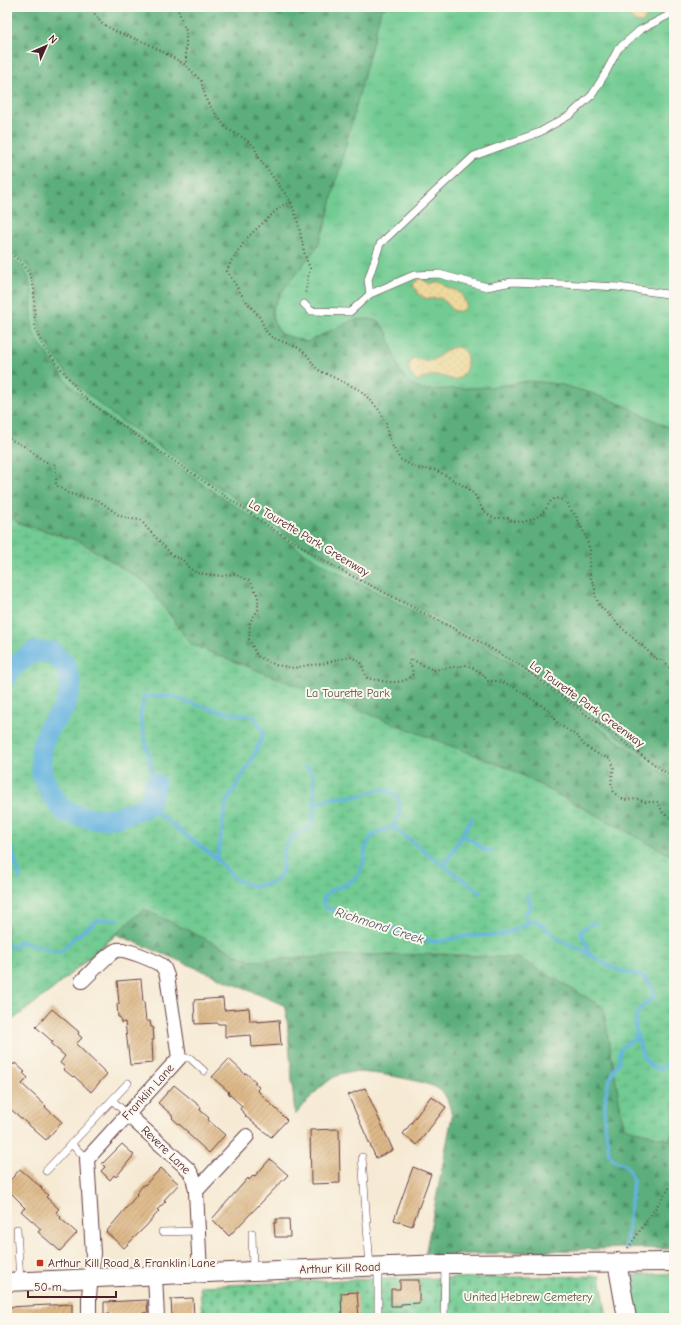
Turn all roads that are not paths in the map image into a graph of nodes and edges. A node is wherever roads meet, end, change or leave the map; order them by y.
1 (674, 9) edge
2 (370, 294) junction
3 (674, 295) edge
4 (304, 304) road end
5 (82, 981) dead end
6 (179, 1058) junction
7 (204, 1071) dead end
8 (128, 1083) dead end
9 (112, 1100) junction
10 (127, 1114) junction
11 (247, 1136) dead end
12 (71, 1144) junction
13 (362, 1157) dead end
14 (87, 1159) junction
15 (46, 1171) dead end
16 (196, 1191) junction
17 (17, 1229) dead end
18 (198, 1231) junction
19 (162, 1232) dead end
20 (252, 1233) dead end
21 (620, 1262) junction
22 (674, 1262) edge
23 (445, 1264) junction
24 (374, 1267) junction
25 (253, 1271) junction
26 (200, 1273) junction
27 (155, 1275) junction
28 (91, 1278) junction
29 (13, 1282) edge
30 (89, 1318) edge
31 (157, 1318) edge
32 (378, 1318) edge
33 (444, 1318) edge
34 (627, 1318) edge

1 - 2 lane
2 - 3 lane
2 - 4 lane
5 - 6 street, Franklin Lane
6 - 7 lane
6 - 10 street, Franklin Lane
8 - 9 lane
9 - 10 lane
9 - 12 lane
10 - 14 street, Franklin Lane
10 - 16 street, Revere Lane
11 - 16 street
12 - 14 lane
12 - 15 lane
13 - 24 lane
14 - 28 street
16 - 18 street, Revere Lane
17 - 29 lane
18 - 19 lane
18 - 26 street, Revere Lane
20 - 25 lane
21 - 22 street, Arthur Kill Road
21 - 23 street, Arthur Kill Road
21 - 34 street
23 - 24 street, Arthur Kill Road
23 - 33 lane
24 - 25 street, Arthur Kill Road
24 - 32 lane
25 - 26 street, Arthur Kill Road
26 - 27 street, Arthur Kill Road
27 - 28 street, Arthur Kill Road
27 - 31 street
28 - 29 street, Arthur Kill Road
28 - 30 street

